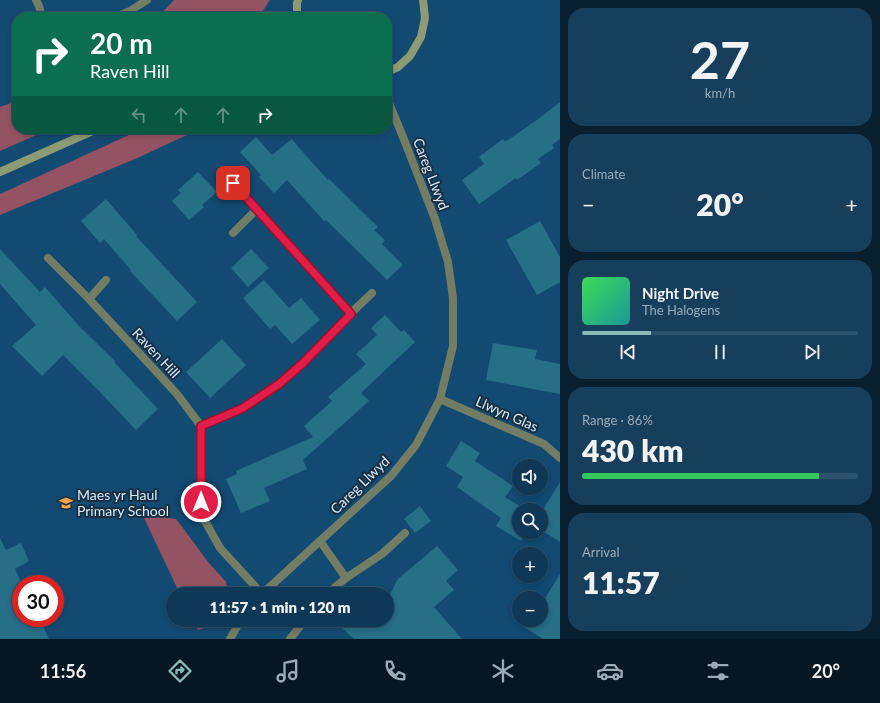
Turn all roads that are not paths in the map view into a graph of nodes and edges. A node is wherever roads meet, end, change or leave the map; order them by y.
1 (36, 0) edge
2 (147, 0) edge
3 (298, 0) edge
4 (424, 0) edge
5 (41, 12) edge
6 (128, 12) edge
7 (297, 12) edge
8 (392, 70) edge
9 (392, 110) edge
10 (86, 134) edge
11 (0, 172) edge
12 (233, 183) dead end
13 (256, 210) junction
14 (233, 233) dead end
15 (48, 258) dead end
16 (106, 280) dead end
17 (372, 292) dead end
18 (89, 299) junction
19 (351, 314) junction
20 (440, 399) junction
21 (201, 426) junction
22 (560, 458) edge
23 (405, 534) dead end
24 (320, 541) junction
25 (346, 578) junction
26 (256, 587) edge
27 (270, 587) edge
28 (335, 587) edge
29 (236, 627) edge
30 (299, 627) edge
31 (230, 639) edge
32 (290, 639) edge

1 - 5 street
2 - 6 street
3 - 7 main road
4 - 8 main road
9 - 20 street, Careg Llwyd
10 - 11 main road
12 - 13 street
13 - 14 street
13 - 19 street
15 - 18 street, Raven Hill
16 - 18 street
17 - 19 street
18 - 21 street, Raven Hill
19 - 21 street
20 - 22 street, Llwyn Glas
20 - 24 street, Careg Llwyd
21 - 26 street
23 - 25 street
24 - 25 street
24 - 27 street, Careg Llwyd
25 - 28 street
29 - 31 street
30 - 32 street

